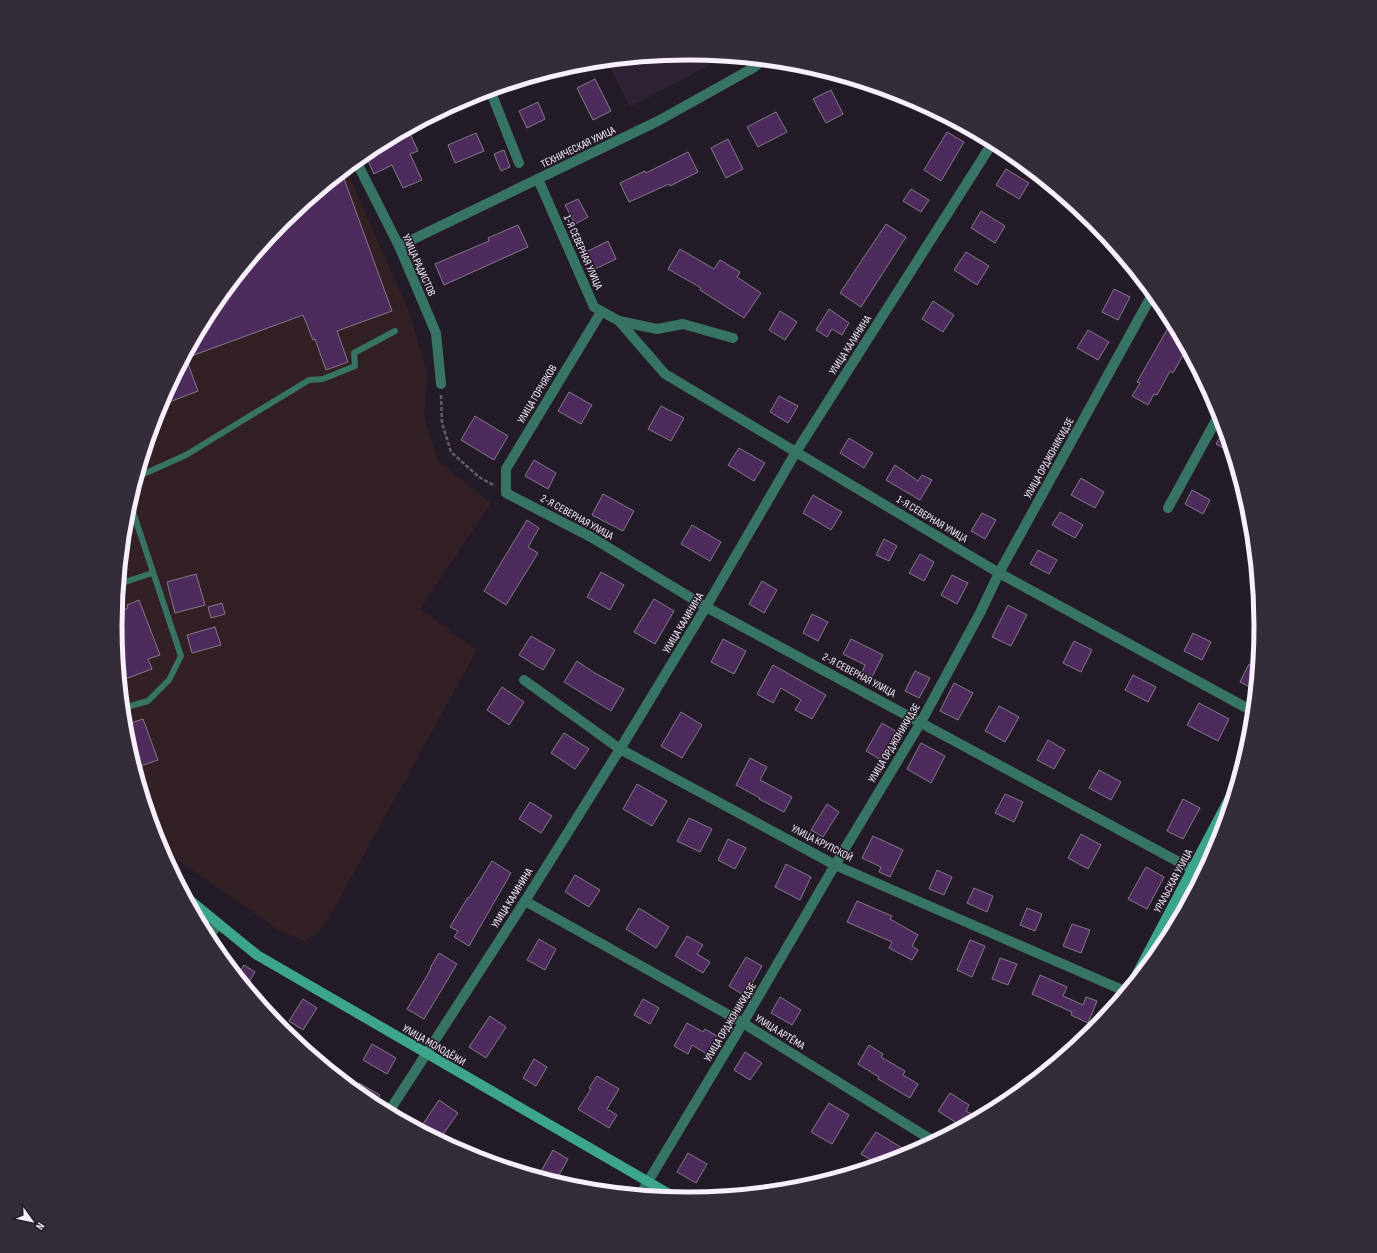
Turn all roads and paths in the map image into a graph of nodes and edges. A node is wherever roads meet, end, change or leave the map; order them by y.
1 (757, 64) edge
2 (492, 95) edge
3 (990, 147) edge
4 (519, 163) dead end
5 (359, 166) edge
6 (538, 179) junction
7 (398, 246) junction
8 (1150, 298) edge
9 (602, 312) junction
10 (619, 321) junction
11 (395, 330) dead end
12 (733, 338) dead end
13 (441, 384) joint
14 (1216, 420) edge
15 (796, 452) junction
16 (143, 474) edge
17 (506, 493) junction
18 (1168, 508) dead end
19 (133, 514) edge
20 (152, 572) junction
21 (999, 573) junction
22 (124, 582) edge
23 (706, 607) junction
24 (524, 680) dead end
25 (128, 707) edge
26 (1249, 709) edge
27 (921, 722) junction
28 (620, 749) junction
29 (1226, 805) edge
30 (835, 865) junction
31 (1193, 870) junction
32 (1199, 873) edge
33 (525, 901) junction
34 (195, 905) edge
35 (218, 924) junction
36 (212, 933) edge
37 (1141, 968) edge
38 (1122, 990) edge
39 (743, 1023) junction
40 (426, 1054) junction
41 (391, 1108) edge
42 (930, 1139) edge
43 (648, 1182) junction
44 (642, 1191) edge
45 (666, 1192) edge

1 - 6 street, ТЕХНИЧЕСКАЯ УЛИЦА
2 - 4 street
3 - 15 street, УЛИЦА КАЛИНИНА
5 - 7 street, УЛИЦА РАДИСТОВ
6 - 7 street, ТЕХНИЧЕСКАЯ УЛИЦА
6 - 9 street, 1-Я СЕВЕРНАЯ УЛИЦА
7 - 13 street, УЛИЦА РАДИСТОВ
8 - 21 street, УЛИЦА ОРДЖОНИКИДЗЕ
9 - 10 street, 1-Я СЕВЕРНАЯ УЛИЦА
9 - 17 street, УЛИЦА ГОРНЯКОВ
10 - 12 street, 1-Я СЕВЕРНАЯ УЛИЦА
10 - 15 street, 1-Я СЕВЕРНАЯ УЛИЦА
11 - 16 lane
13 - 17 path
14 - 18 street
15 - 21 street, 1-Я СЕВЕРНАЯ УЛИЦА
15 - 23 street, УЛИЦА КАЛИНИНА
17 - 23 street, 2-Я СЕВЕРНАЯ УЛИЦА
19 - 20 lane
20 - 22 lane
20 - 25 lane
21 - 26 street, 1-Я СЕВЕРНАЯ УЛИЦА
21 - 27 street, УЛИЦА ОРДЖОНИКИДЗЕ
23 - 27 street, 2-Я СЕВЕРНАЯ УЛИЦА
23 - 28 street, УЛИЦА КАЛИНИНА
24 - 28 street, УЛИЦА КРУПСКОЙ
27 - 30 street, УЛИЦА ОРДЖОНИКИДЗЕ
27 - 31 street, 2-Я СЕВЕРНАЯ УЛИЦА
28 - 30 street, УЛИЦА КРУПСКОЙ
28 - 33 street, УЛИЦА КАЛИНИНА
29 - 31 main road, УРАЛЬСКАЯ УЛИЦА
30 - 38 street, УЛИЦА КРУПСКОЙ
30 - 39 street, УЛИЦА ОРДЖОНИКИДЗЕ
31 - 32 street, 2-Я СЕВЕРНАЯ УЛИЦА
31 - 37 main road, УРАЛЬСКАЯ УЛИЦА
33 - 39 street, УЛИЦА АРТЁМА
33 - 40 street, УЛИЦА КАЛИНИНА
34 - 35 main road, УЛИЦА МОЛОДЁЖИ
35 - 36 street
35 - 40 main road, УЛИЦА МОЛОДЁЖИ
39 - 42 street, УЛИЦА АРТЁМА
39 - 43 street, УЛИЦА ОРДЖОНИКИДЗЕ
40 - 41 street, УЛИЦА КАЛИНИНА
40 - 43 main road, УЛИЦА МОЛОДЁЖИ
43 - 44 street, УЛИЦА ОРДЖОНИКИДЗЕ
43 - 45 main road, УЛИЦА МОЛОДЁЖИ

